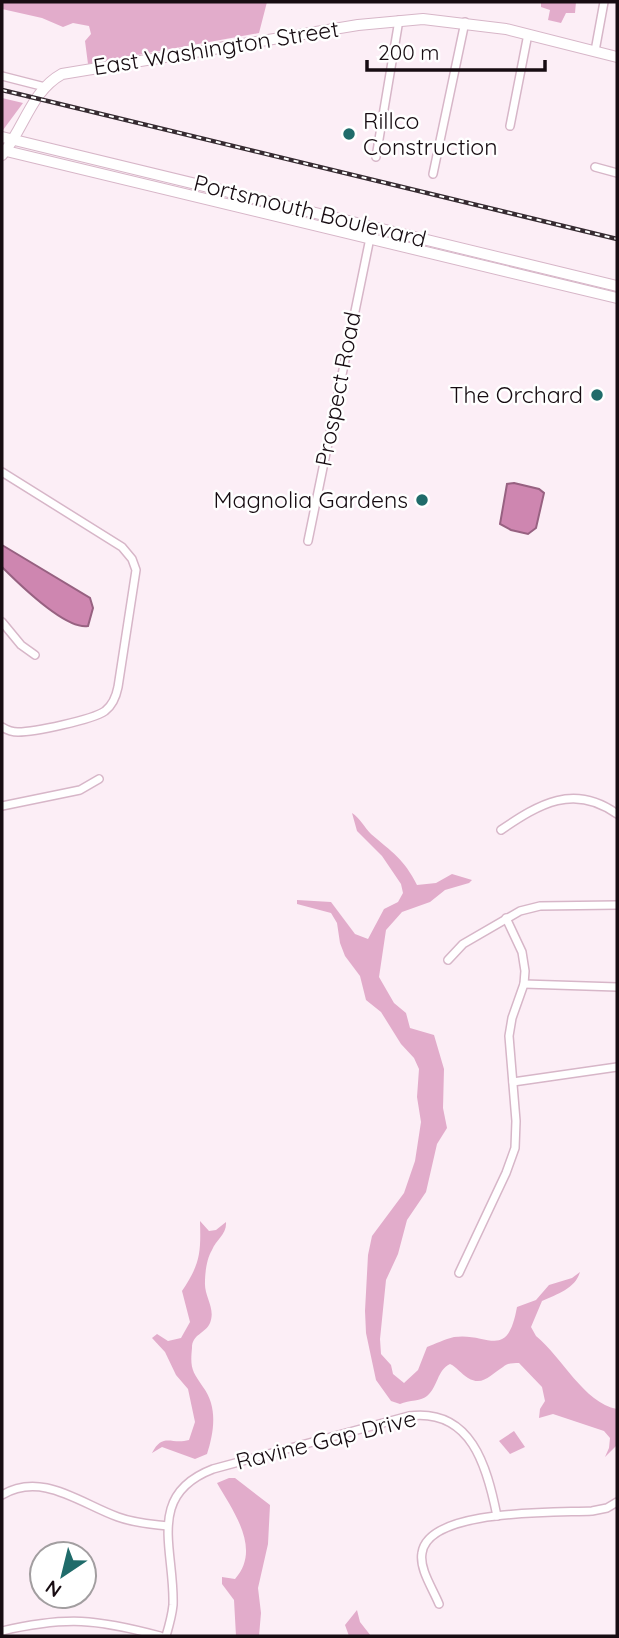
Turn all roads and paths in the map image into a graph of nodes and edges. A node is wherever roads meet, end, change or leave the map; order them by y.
1 (604, 2) edge
2 (399, 20) junction
3 (465, 22) junction
4 (528, 34) junction
5 (595, 51) junction
6 (617, 57) edge
7 (2, 76) edge
8 (45, 87) junction
9 (510, 126) dead end
10 (7, 139) edge
11 (3, 152) edge
12 (376, 156) dead end
13 (595, 167) dead end
14 (617, 173) edge
15 (433, 174) dead end
16 (234, 193) junction
17 (232, 205) junction
18 (377, 228) junction
19 (372, 239) junction
20 (522, 263) junction
21 (520, 274) junction
22 (617, 286) edge
23 (617, 298) edge
24 (2, 472) edge
25 (308, 541) dead end
26 (2, 622) edge
27 (35, 655) dead end
28 (2, 727) edge
29 (99, 779) dead end
30 (2, 806) edge
31 (617, 814) edge
32 (501, 830) dead end
33 (617, 905) edge
34 (506, 918) junction
35 (448, 960) dead end
36 (524, 984) junction
37 (617, 987) edge
38 (617, 1067) edge
39 (513, 1082) junction
40 (459, 1273) dead end
41 (2, 1495) edge
42 (617, 1502) edge
43 (497, 1516) junction
44 (167, 1526) junction
45 (439, 1604) dead end
46 (2, 1630) edge
47 (160, 1636) edge
48 (166, 1636) edge

1 - 5 street
2 - 3 main road, East Washington Street
2 - 8 main road, East Washington Street
2 - 12 street
3 - 4 main road, East Washington Street
3 - 15 street
4 - 5 main road, East Washington Street
4 - 9 street
5 - 6 main road, East Washington Street
7 - 8 street
8 - 10 main road, East Washington Street
10 - 11 main road, East Washington Street
10 - 16 main road, Portsmouth Boulevard
11 - 17 main road, Portsmouth Boulevard
13 - 14 street
16 - 17 street
16 - 18 main road, Portsmouth Boulevard
17 - 19 main road, Portsmouth Boulevard
18 - 19 street, Prospect Road
18 - 20 main road, Portsmouth Boulevard
19 - 21 main road, Portsmouth Boulevard
19 - 25 street, Prospect Road
20 - 21 street
20 - 22 main road, Portsmouth Boulevard
21 - 23 main road, Portsmouth Boulevard
24 - 28 street
26 - 27 street
29 - 30 street
31 - 32 street
33 - 34 street
34 - 35 street
34 - 36 street
36 - 37 street
36 - 39 street
38 - 39 street
39 - 40 street
41 - 44 street
42 - 43 street
43 - 44 street, Ravine Gap Drive
43 - 45 street
44 - 48 street, Ravine Gap Drive
46 - 47 street

